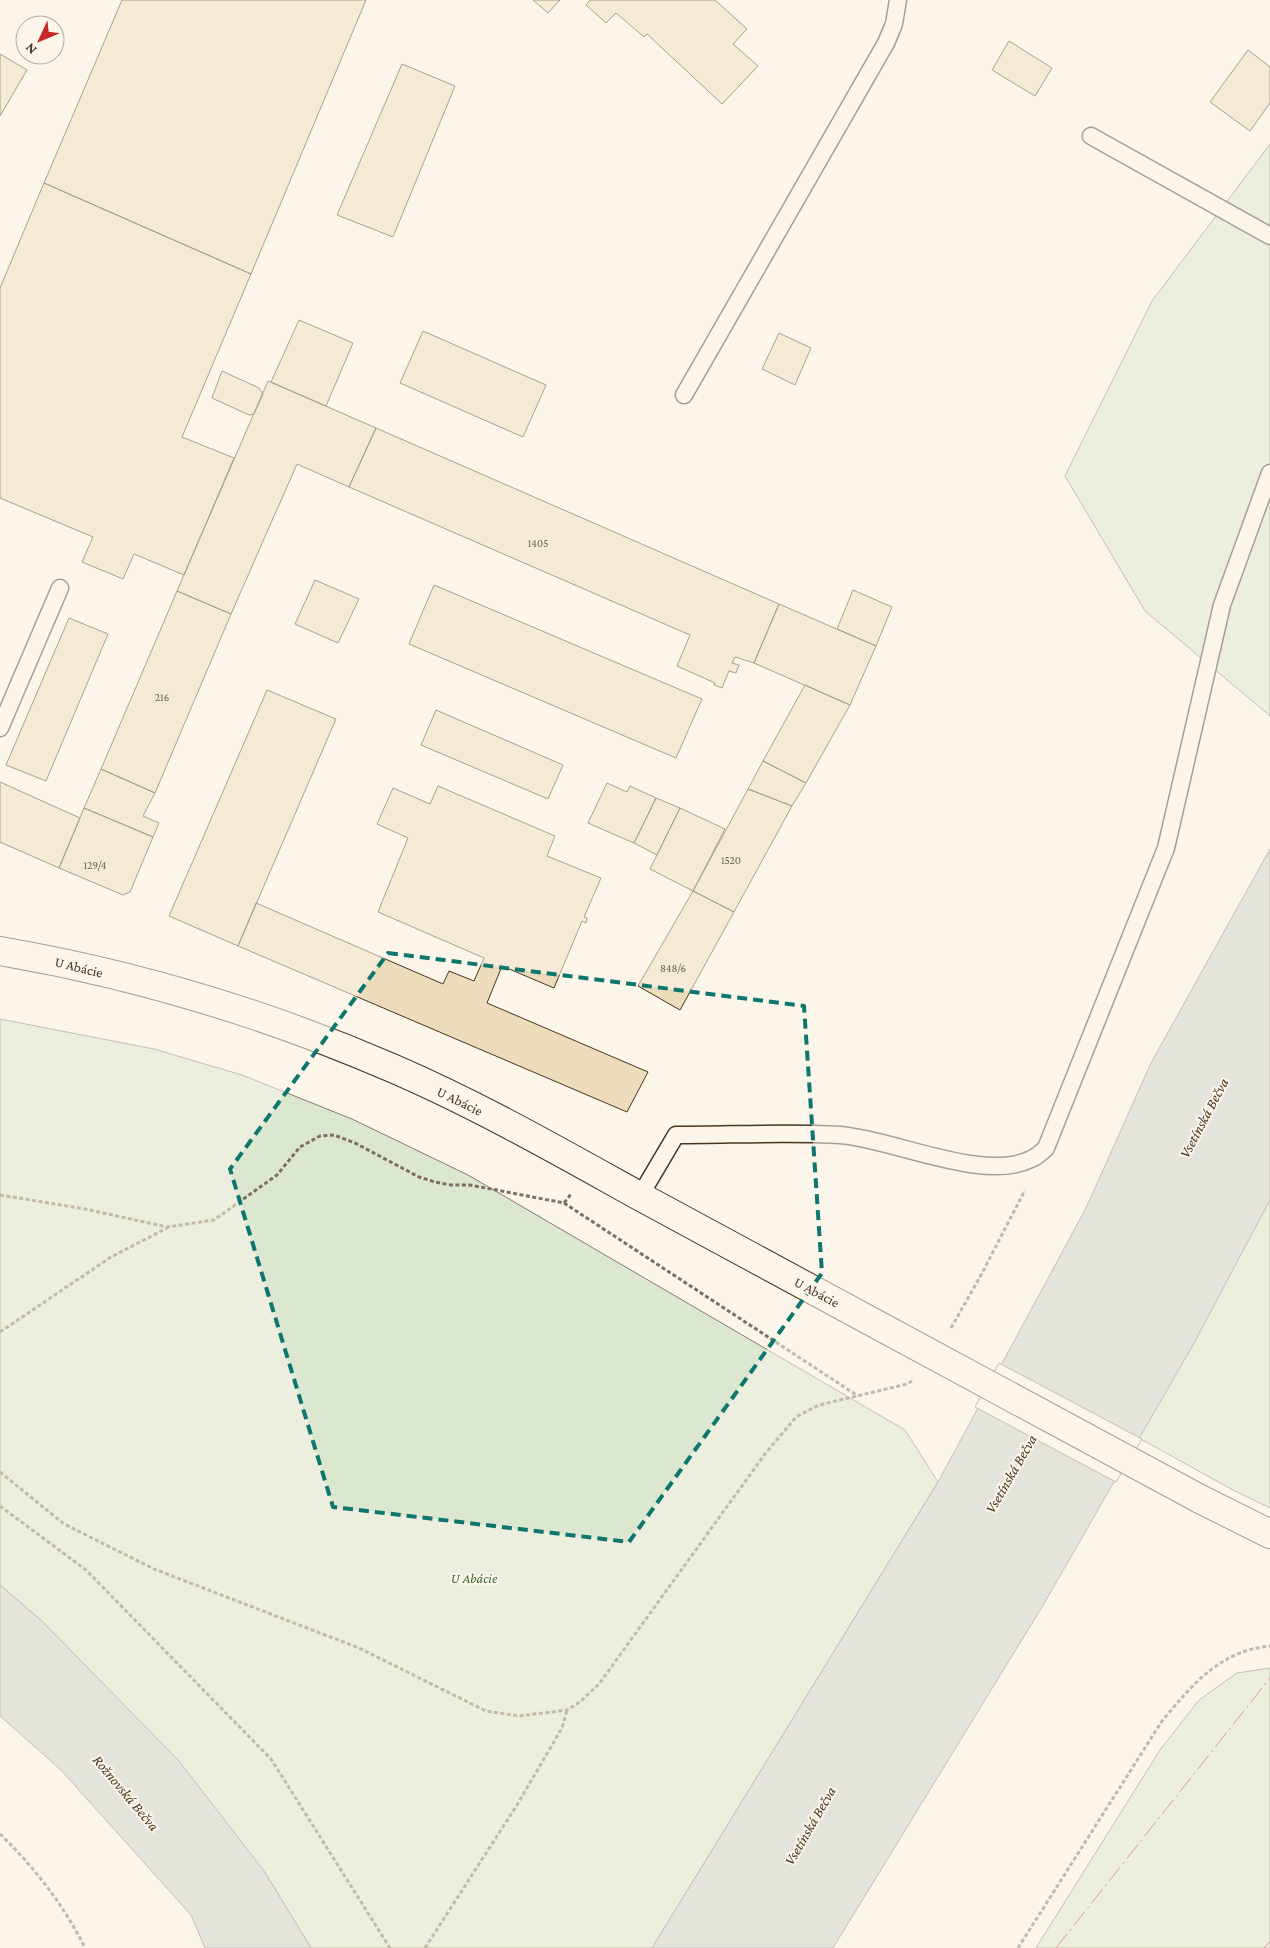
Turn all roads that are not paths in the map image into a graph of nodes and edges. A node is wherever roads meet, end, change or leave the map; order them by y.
1 (898, 0) edge
2 (1091, 136) dead end
3 (1270, 236) edge
4 (684, 395) dead end
5 (1270, 473) edge
6 (60, 588) dead end
7 (0, 728) edge
8 (0, 951) edge
9 (640, 1196) junction
10 (1270, 1534) edge

1 - 4 lane
2 - 3 lane
5 - 9 lane
6 - 7 lane
8 - 9 main road, U Abácie
9 - 10 main road, U Abácie, bridge

